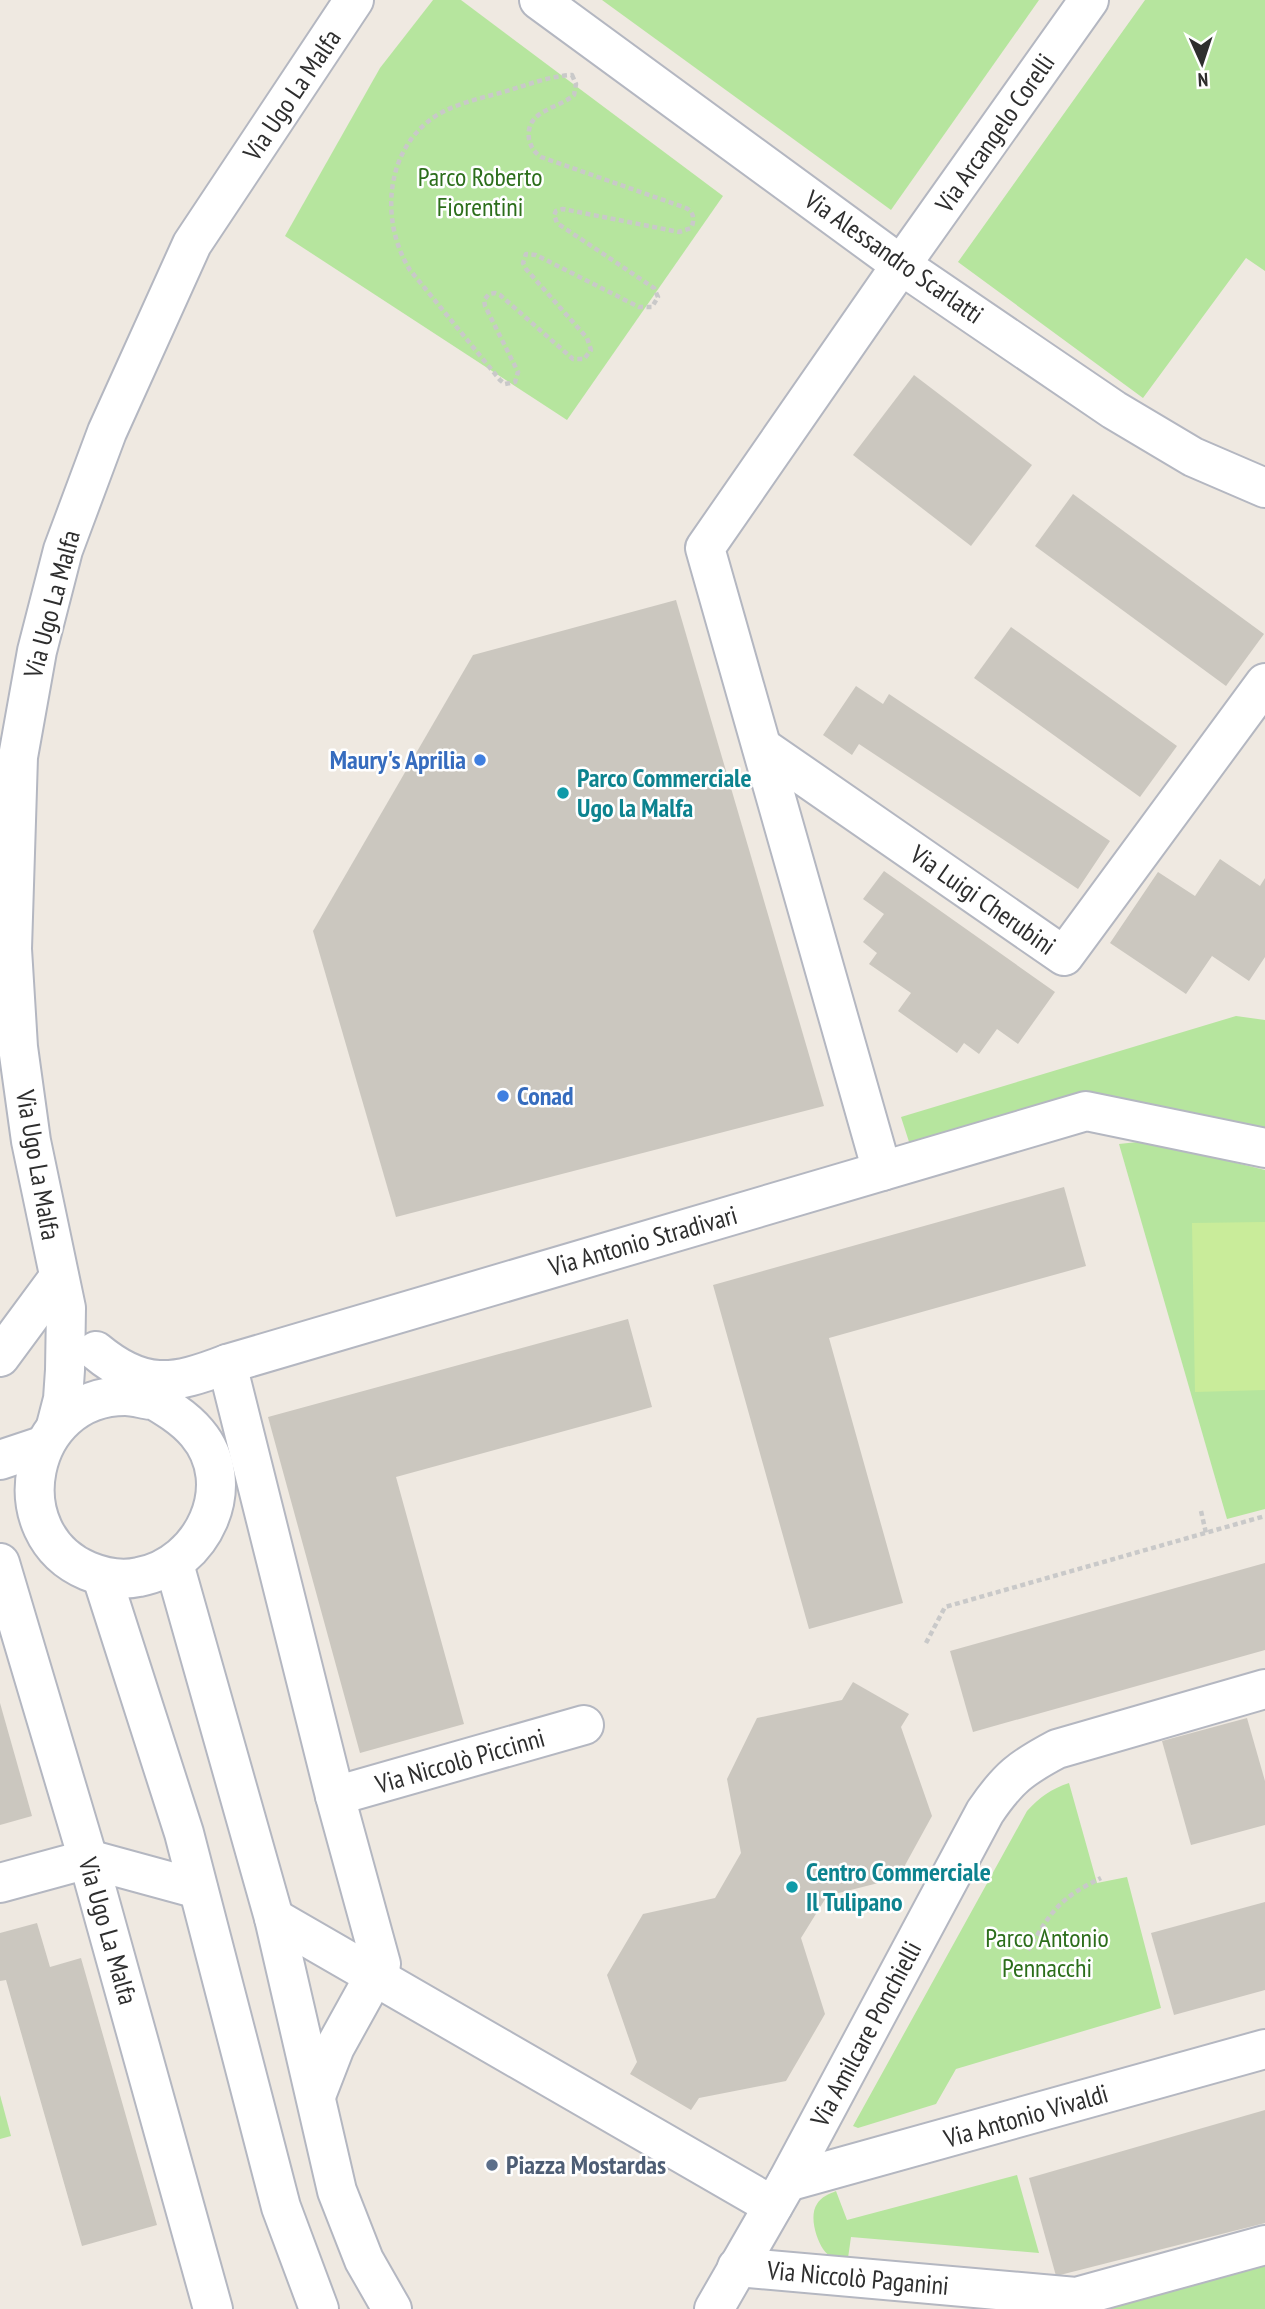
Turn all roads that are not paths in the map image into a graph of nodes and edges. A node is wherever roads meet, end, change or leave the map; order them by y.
1 (354, 0) edge
2 (539, 0) edge
3 (1089, 0) edge
4 (901, 265) junction
5 (1265, 488) edge
6 (1265, 683) edge
7 (762, 747) junction
8 (1265, 1148) edge
9 (882, 1171) junction
10 (62, 1292) junction
11 (96, 1351) junction
12 (0, 1357) edge
13 (214, 1369) junction
14 (166, 1408) junction
15 (49, 1436) junction
16 (0, 1461) edge
17 (0, 1563) edge
18 (174, 1564) junction
19 (102, 1577) junction
20 (1265, 1689) edge
21 (584, 1725) dead end
22 (335, 1797) junction
23 (88, 1859) junction
24 (0, 1883) edge
25 (198, 1889) junction
26 (274, 1918) junction
27 (375, 1976) junction
28 (1265, 2049) edge
29 (316, 2096) junction
30 (780, 2194) junction
31 (1265, 2245) edge
32 (737, 2267) junction
33 (314, 2296) edge
34 (201, 2306) edge
35 (392, 2309) edge
36 (715, 2309) edge

1 - 10 street, Via Ugo La Malfa
2 - 4 street, Via Alessandro Scarlatti
3 - 4 street, Via Arcangelo Corelli
4 - 5 street, Via Alessandro Scarlatti
4 - 7 street
6 - 7 street, Via Luigi Cherubini
7 - 9 street
8 - 9 street, Via Antonio Stradivari
9 - 13 street, Via Antonio Stradivari
10 - 11 street, Via Ugo La Malfa
10 - 12 street, Via Ugo La Malfa
10 - 15 street, Via Ugo La Malfa
11 - 13 street, Via Antonio Stradivari
11 - 14 street, Via Ugo La Malfa
13 - 14 street
13 - 22 street
14 - 15 street
14 - 18 street, Via Ugo La Malfa
15 - 16 street
15 - 19 street, Via Ugo La Malfa
17 - 23 street, Via Ugo La Malfa
18 - 19 street, Via Ugo La Malfa
18 - 26 street
19 - 25 street
20 - 30 street, Via Amilcare Ponchielli
21 - 22 street, Via Niccolò Piccinni
22 - 27 street
23 - 24 street
23 - 25 street
23 - 34 street, Via Ugo La Malfa
25 - 33 street
26 - 27 street
26 - 29 street
27 - 29 street
27 - 30 street
28 - 30 street, Via Antonio Vivaldi
29 - 35 street
30 - 32 street, Via Amilcare Ponchielli
31 - 32 street, Via Niccolò Paganini
32 - 36 street, Via Amilcare Ponchielli

